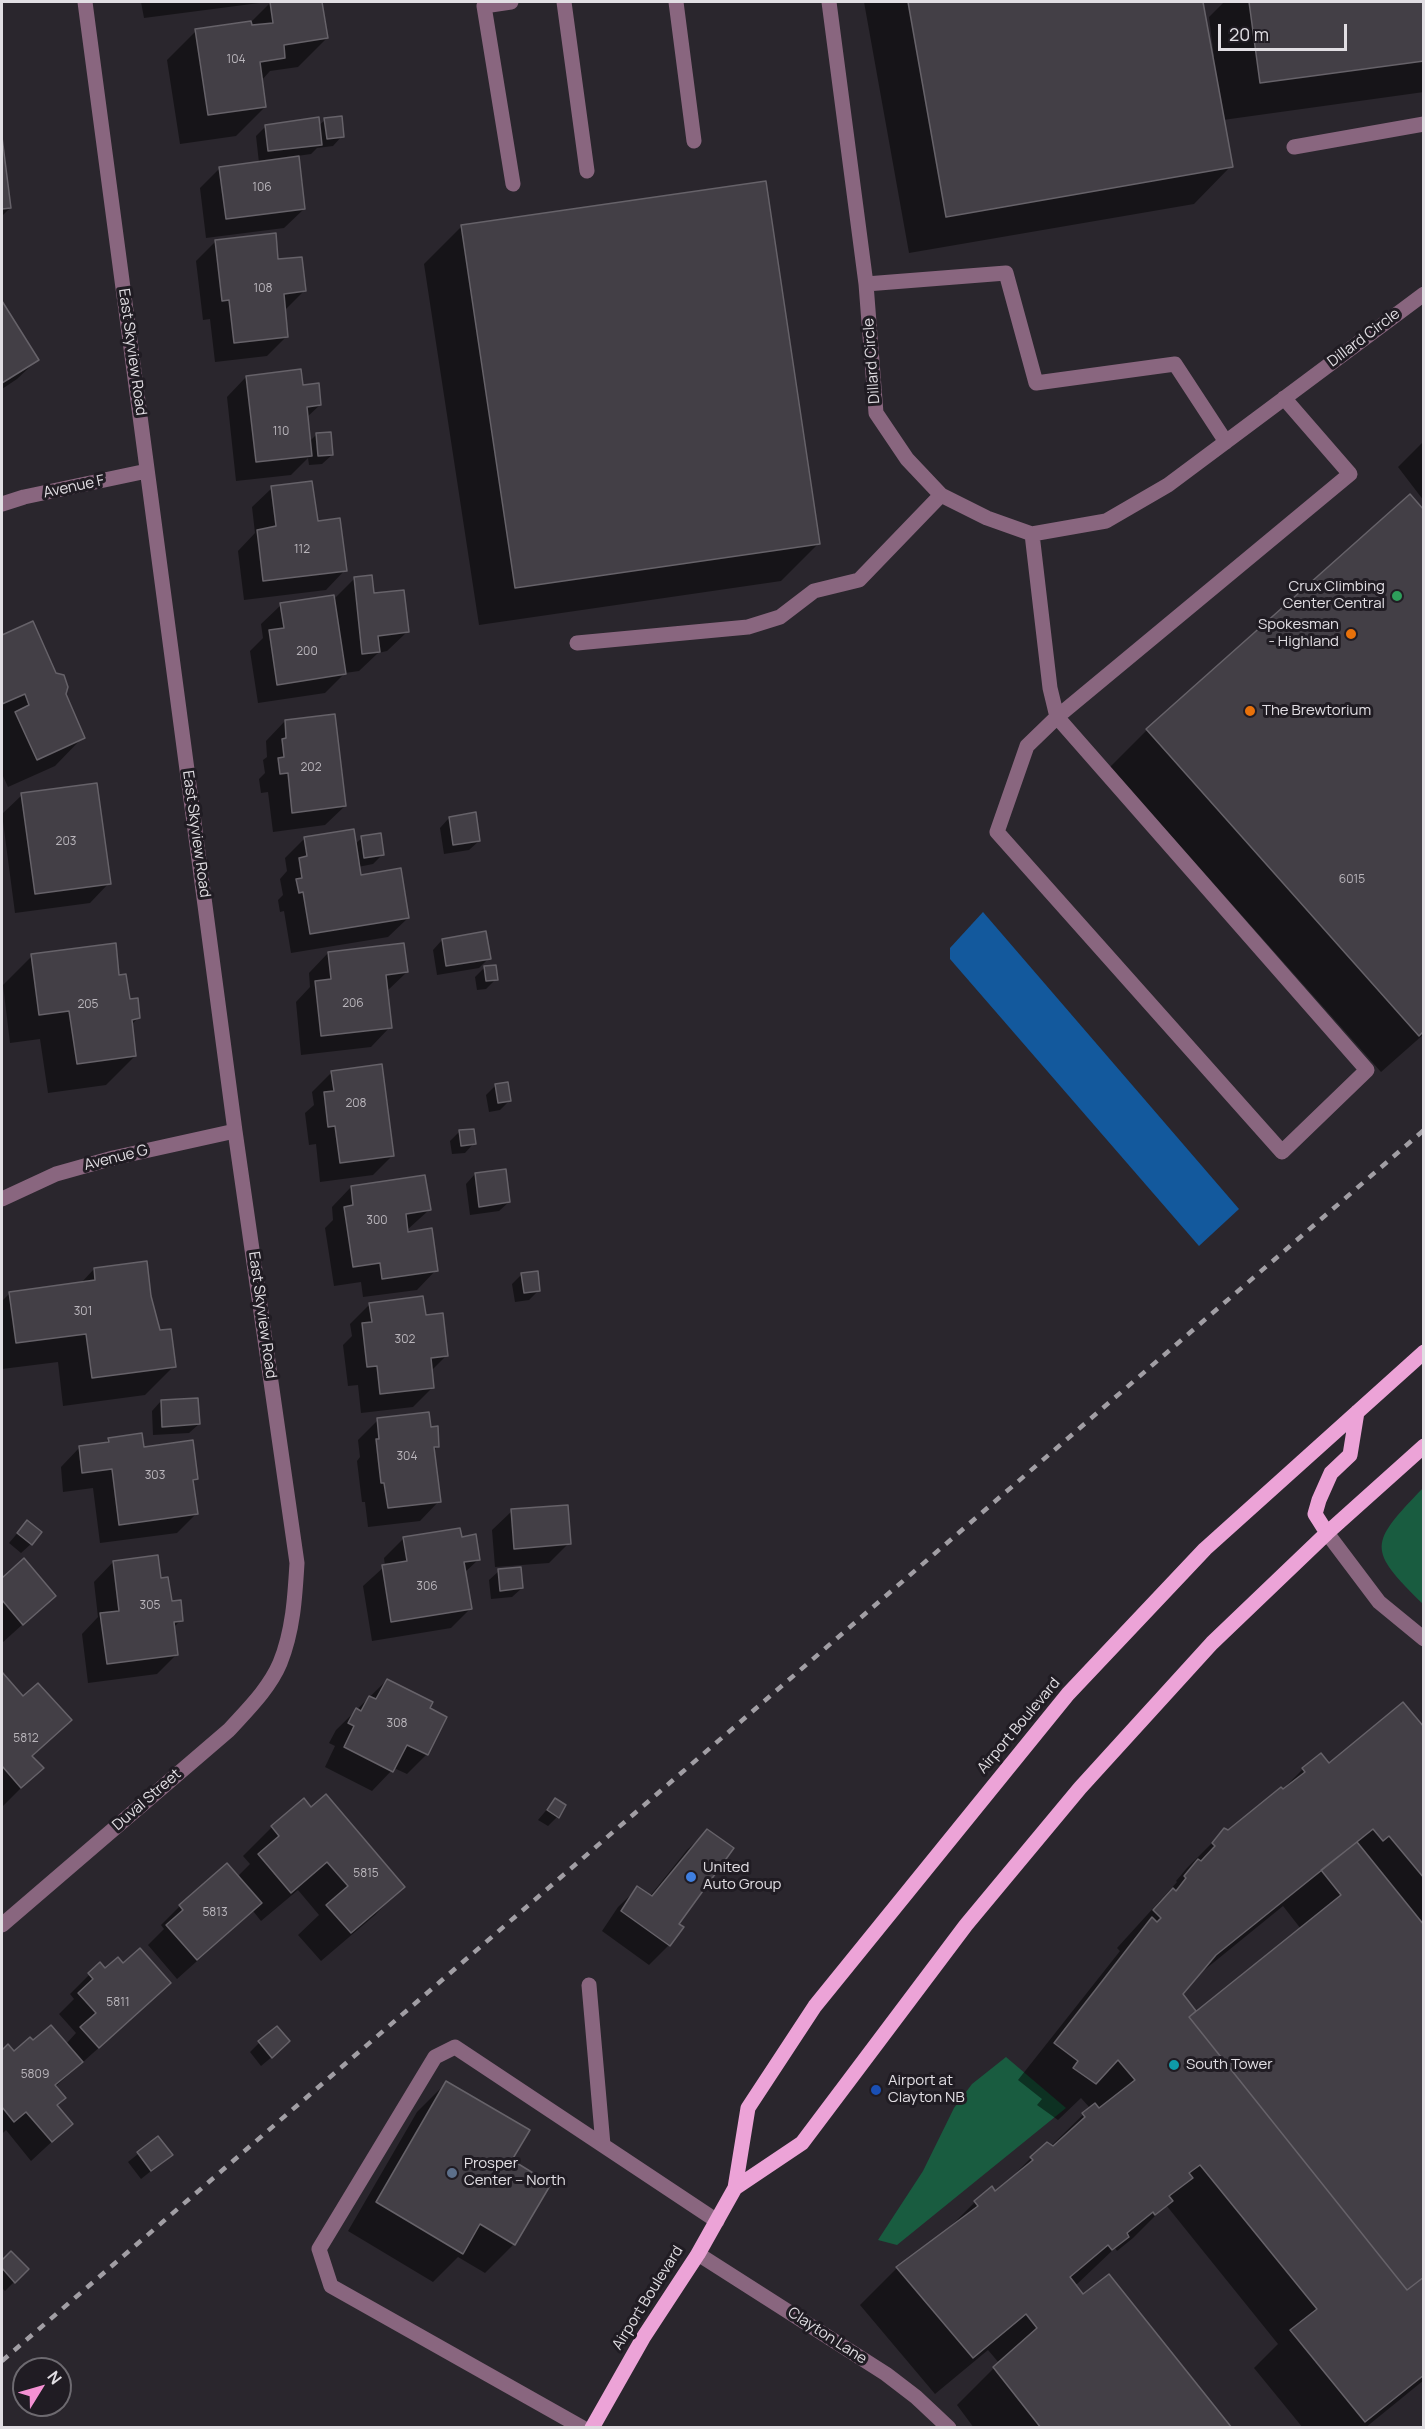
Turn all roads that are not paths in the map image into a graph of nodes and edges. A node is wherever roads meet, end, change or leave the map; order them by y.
1 (85, 2) edge
2 (511, 2) edge
3 (564, 2) edge
4 (675, 2) edge
5 (829, 2) edge
6 (1424, 124) edge
7 (694, 141) dead end
8 (1294, 147) dead end
9 (587, 171) dead end
10 (513, 184) dead end
11 (866, 284) junction
12 (1424, 294) edge
13 (1284, 398) junction
14 (1226, 442) junction
15 (147, 471) junction
16 (941, 495) junction
17 (2, 504) edge
18 (1032, 534) junction
19 (577, 643) dead end
20 (1057, 717) junction
21 (235, 1131) junction
22 (2, 1199) edge
23 (1424, 1352) edge
24 (1357, 1412) junction
25 (1424, 1446) edge
26 (1327, 1533) junction
27 (1424, 1639) edge
28 (279, 1665) joint
29 (2, 1924) edge
30 (589, 1985) dead end
31 (603, 2145) junction
32 (735, 2188) junction
33 (717, 2221) junction
34 (698, 2254) junction
35 (583, 2427) edge
36 (592, 2427) edge
37 (949, 2427) edge

1 - 15 street, East Skyview Road
2 - 10 street
3 - 9 street
4 - 7 street
5 - 11 street, Dillard Circle
6 - 8 street
11 - 14 street
11 - 16 street, Dillard Circle
12 - 13 street, Dillard Circle
13 - 14 street, Dillard Circle
13 - 20 street
14 - 18 street, Dillard Circle
15 - 17 street, Avenue F
15 - 21 street, East Skyview Road
16 - 18 street, Dillard Circle
16 - 19 street
18 - 20 street
20 - 20 street
21 - 22 street, Avenue G
21 - 28 street, East Skyview Road
23 - 24 main road, Airport Boulevard
24 - 26 main road
24 - 32 main road, Airport Boulevard
25 - 26 main road, Airport Boulevard
26 - 27 street
26 - 32 main road, Airport Boulevard
28 - 29 street, Duval Street
30 - 31 street
31 - 33 street
31 - 35 street
32 - 33 main road, Airport Boulevard
33 - 34 main road, Airport Boulevard
34 - 36 main road, Airport Boulevard
34 - 37 street, Clayton Lane

